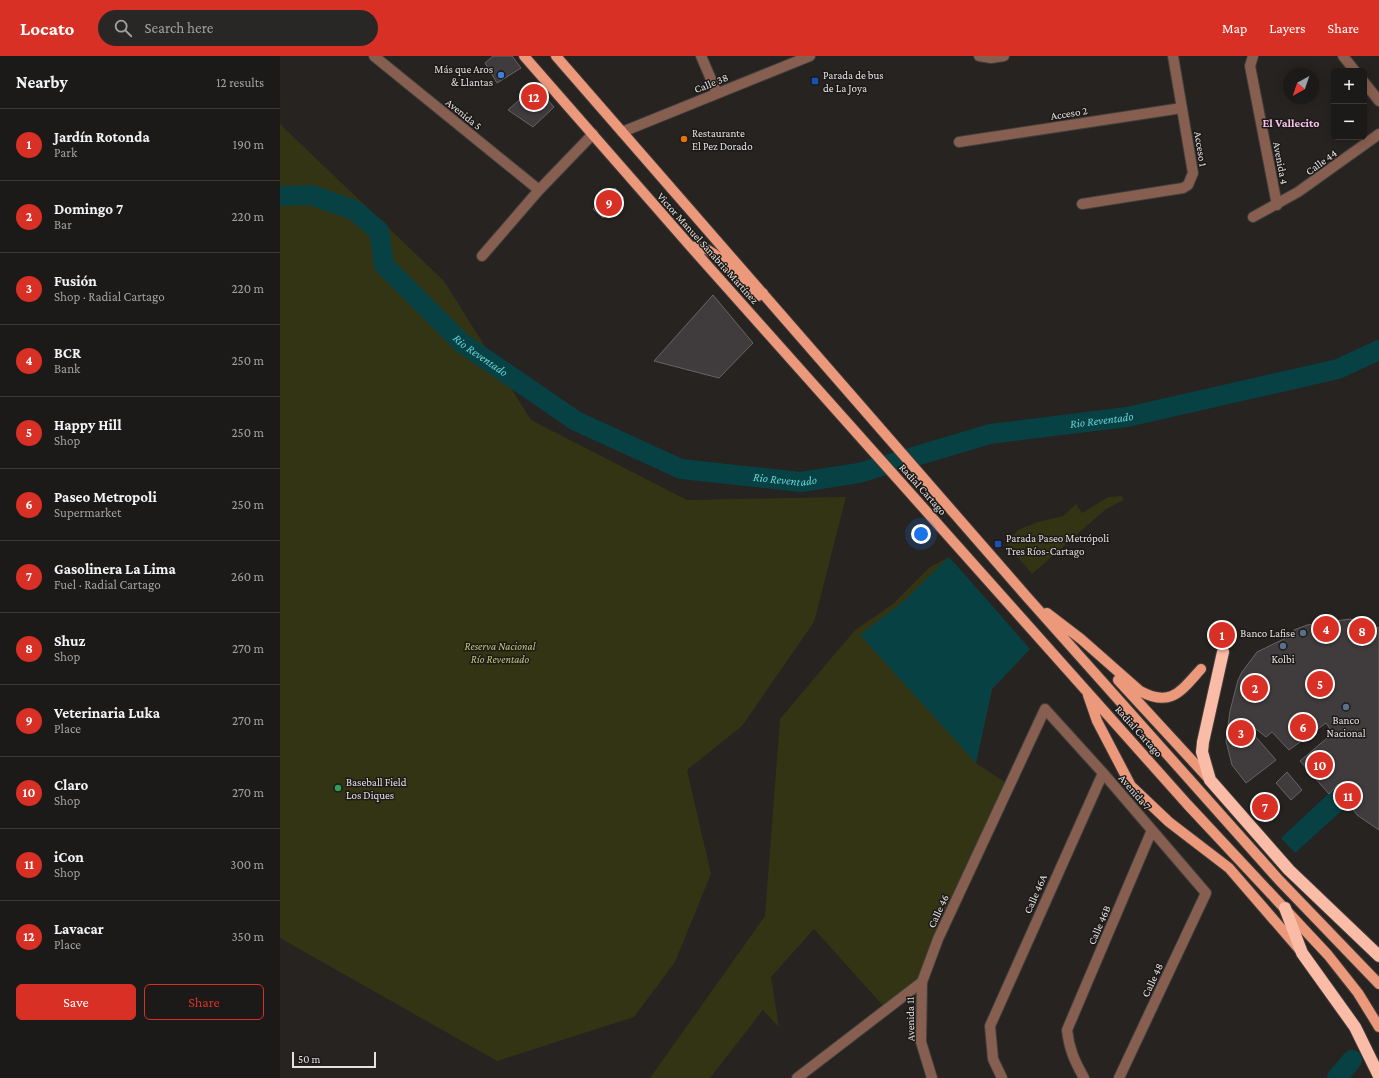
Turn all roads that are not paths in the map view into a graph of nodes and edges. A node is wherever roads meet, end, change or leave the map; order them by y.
1 (374, 56) edge
2 (524, 56) edge
3 (556, 56) edge
4 (700, 56) edge
5 (810, 56) edge
6 (979, 56) edge
7 (1004, 56) edge
8 (1173, 56) edge
9 (1253, 56) edge
10 (1343, 56) edge
11 (1353, 68) edge
12 (1367, 86) edge
13 (717, 93) junction
14 (1379, 100) edge
15 (1182, 108) junction
16 (622, 132) junction
17 (593, 134) junction
18 (1379, 134) edge
19 (959, 142) dead end
20 (539, 190) junction
21 (1082, 204) dead end
22 (1277, 205) junction
23 (1253, 217) dead end
24 (691, 247) junction
25 (482, 256) dead end
26 (763, 293) junction
27 (892, 441) joint
28 (876, 454) joint
29 (1027, 597) junction
30 (1081, 639) junction
31 (1223, 652) dead end
32 (1201, 669) dead end
33 (1086, 690) junction
34 (1045, 709) joint
35 (1103, 773) junction
36 (1210, 780) junction
37 (1152, 830) junction
38 (1206, 893) joint
39 (1285, 908) junction
40 (1302, 953) junction
41 (1379, 956) edge
42 (922, 982) junction
43 (1378, 982) edge
44 (1379, 1027) edge
45 (1379, 1076) edge
46 (797, 1078) edge
47 (932, 1078) edge
48 (1002, 1078) edge
49 (1084, 1078) edge
50 (1119, 1078) edge

1 - 20 street, Avenida 5
2 - 17 main road, Victor Manuel Sanabria Martínez
3 - 16 main road, Victor Manuel Sanabria Martínez
4 - 13 street
5 - 13 street, Calle 38
6 - 7 street
8 - 15 street, Acceso 1
9 - 22 street, Avenida 4
10 - 11 street
12 - 14 street
13 - 16 street, Calle 38
15 - 19 street, Acceso 2
15 - 21 street, Acceso 1
16 - 26 main road, Victor Manuel Sanabria Martínez
17 - 20 street
17 - 24 main road, Victor Manuel Sanabria Martínez
18 - 22 street, Calle 44
20 - 25 street
22 - 23 street, Calle 44
24 - 26 main road
24 - 28 main road, Victor Manuel Sanabria Martínez
26 - 27 main road, Victor Manuel Sanabria Martínez
27 - 29 main road, Radial Cartago
28 - 33 main road, Radial Cartago
29 - 30 main road
29 - 43 main road, Radial Cartago
30 - 32 main road
30 - 36 main road
31 - 36 highway
33 - 39 main road, Radial Cartago
33 - 40 main road
34 - 35 street, Avenida 7
34 - 42 street, Calle 46
35 - 37 street, Avenida 7
35 - 48 street, Calle 46A
36 - 41 highway
37 - 38 street, Avenida 7
37 - 49 street, Calle 46B
38 - 50 street, Calle 48
39 - 40 highway
39 - 44 main road, Radial Cartago
40 - 45 highway
42 - 46 street
42 - 47 street, Avenida 11

